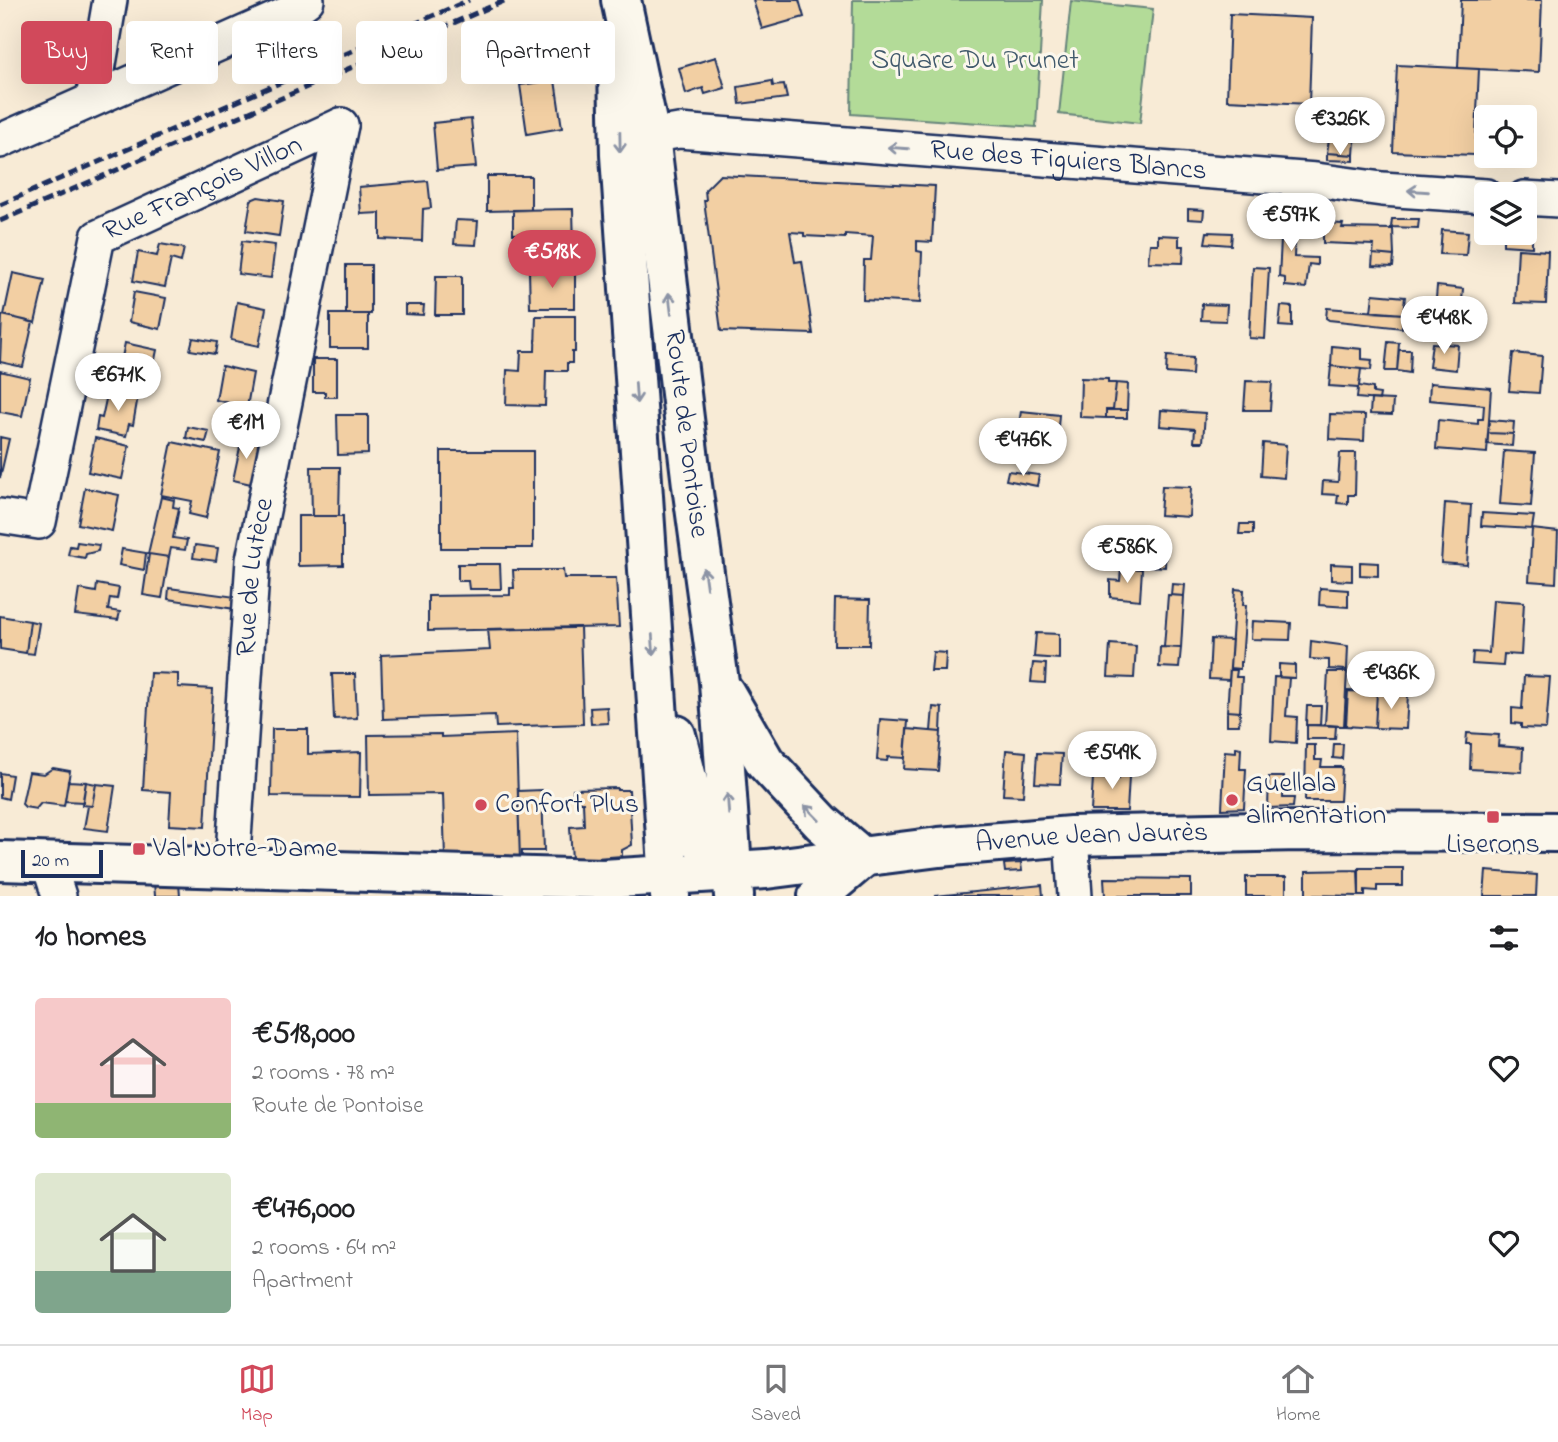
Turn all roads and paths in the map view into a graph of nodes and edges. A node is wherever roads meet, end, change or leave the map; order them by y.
1 (110, 0) edge
2 (307, 0) edge
3 (619, 0) edge
4 (93, 100) junction
5 (341, 125) joint
6 (650, 136) junction
7 (0, 141) edge
8 (1474, 195) edge
9 (1537, 199) edge
10 (1558, 200) edge
11 (0, 516) edge
12 (719, 681) junction
13 (657, 705) junction
14 (1558, 832) edge
15 (1071, 836) junction
16 (863, 858) junction
17 (0, 861) edge
18 (232, 868) junction
19 (53, 879) edge
20 (733, 884) edge
21 (670, 891) edge
22 (818, 896) edge
23 (1075, 896) edge

1 - 4 street
2 - 4 street
3 - 6 main road, Route de Pontoise
3 -> 13 main road, Route de Pontoise
4 - 7 street
5 - 11 street, Rue François Villon
5 - 18 street, Rue de Lutèce
8 -> 6 street, Rue des Figuiers Blancs
12 -> 6 main road, Route de Pontoise
9 - 10 street
16 -> 12 main road
20 -> 12 main road, Route de Pontoise
13 - 20 main road
13 - 21 main road, Route de Pontoise
14 - 15 main road, Avenue Jean Jaurès
15 - 16 main road, Avenue Jean Jaurès
15 - 23 street
16 - 20 main road, Avenue Jean Jaurès
16 - 22 main road
17 - 19 main road, Avenue Jean Jaurès
18 - 19 main road, Avenue Jean Jaurès
18 - 21 main road, Avenue Jean Jaurès
20 - 21 main road, Avenue Jean Jaurès

